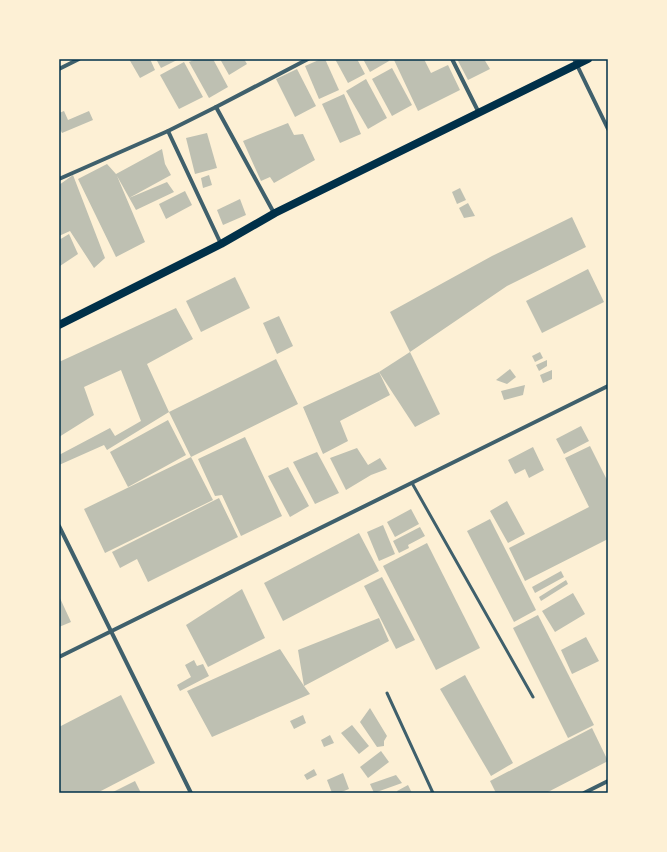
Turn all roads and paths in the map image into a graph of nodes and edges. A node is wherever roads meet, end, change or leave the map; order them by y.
1 (79, 59) edge
2 (308, 59) edge
3 (452, 59) edge
4 (588, 59) edge
5 (575, 62) edge
6 (59, 69) edge
7 (216, 107) junction
8 (479, 113) junction
9 (608, 129) edge
10 (168, 131) junction
11 (59, 180) edge
12 (275, 213) junction
13 (221, 244) junction
14 (59, 325) edge
15 (608, 386) edge
16 (412, 483) junction
17 (59, 526) edge
18 (111, 632) junction
19 (59, 657) edge
20 (387, 693) dead end
21 (533, 697) dead end
22 (608, 781) edge
23 (190, 793) edge
24 (433, 793) edge
25 (584, 793) edge

1 - 6 street
2 - 7 street
3 - 8 street
4 - 5 main road
5 - 8 main road
5 - 9 street
7 - 10 street
7 - 12 street
8 - 12 main road
10 - 11 street
10 - 13 street
12 - 13 main road
13 - 14 main road
15 - 16 street
16 - 18 street
16 - 21 lane
17 - 18 street
18 - 19 street
18 - 23 street
20 - 24 lane
22 - 25 street

